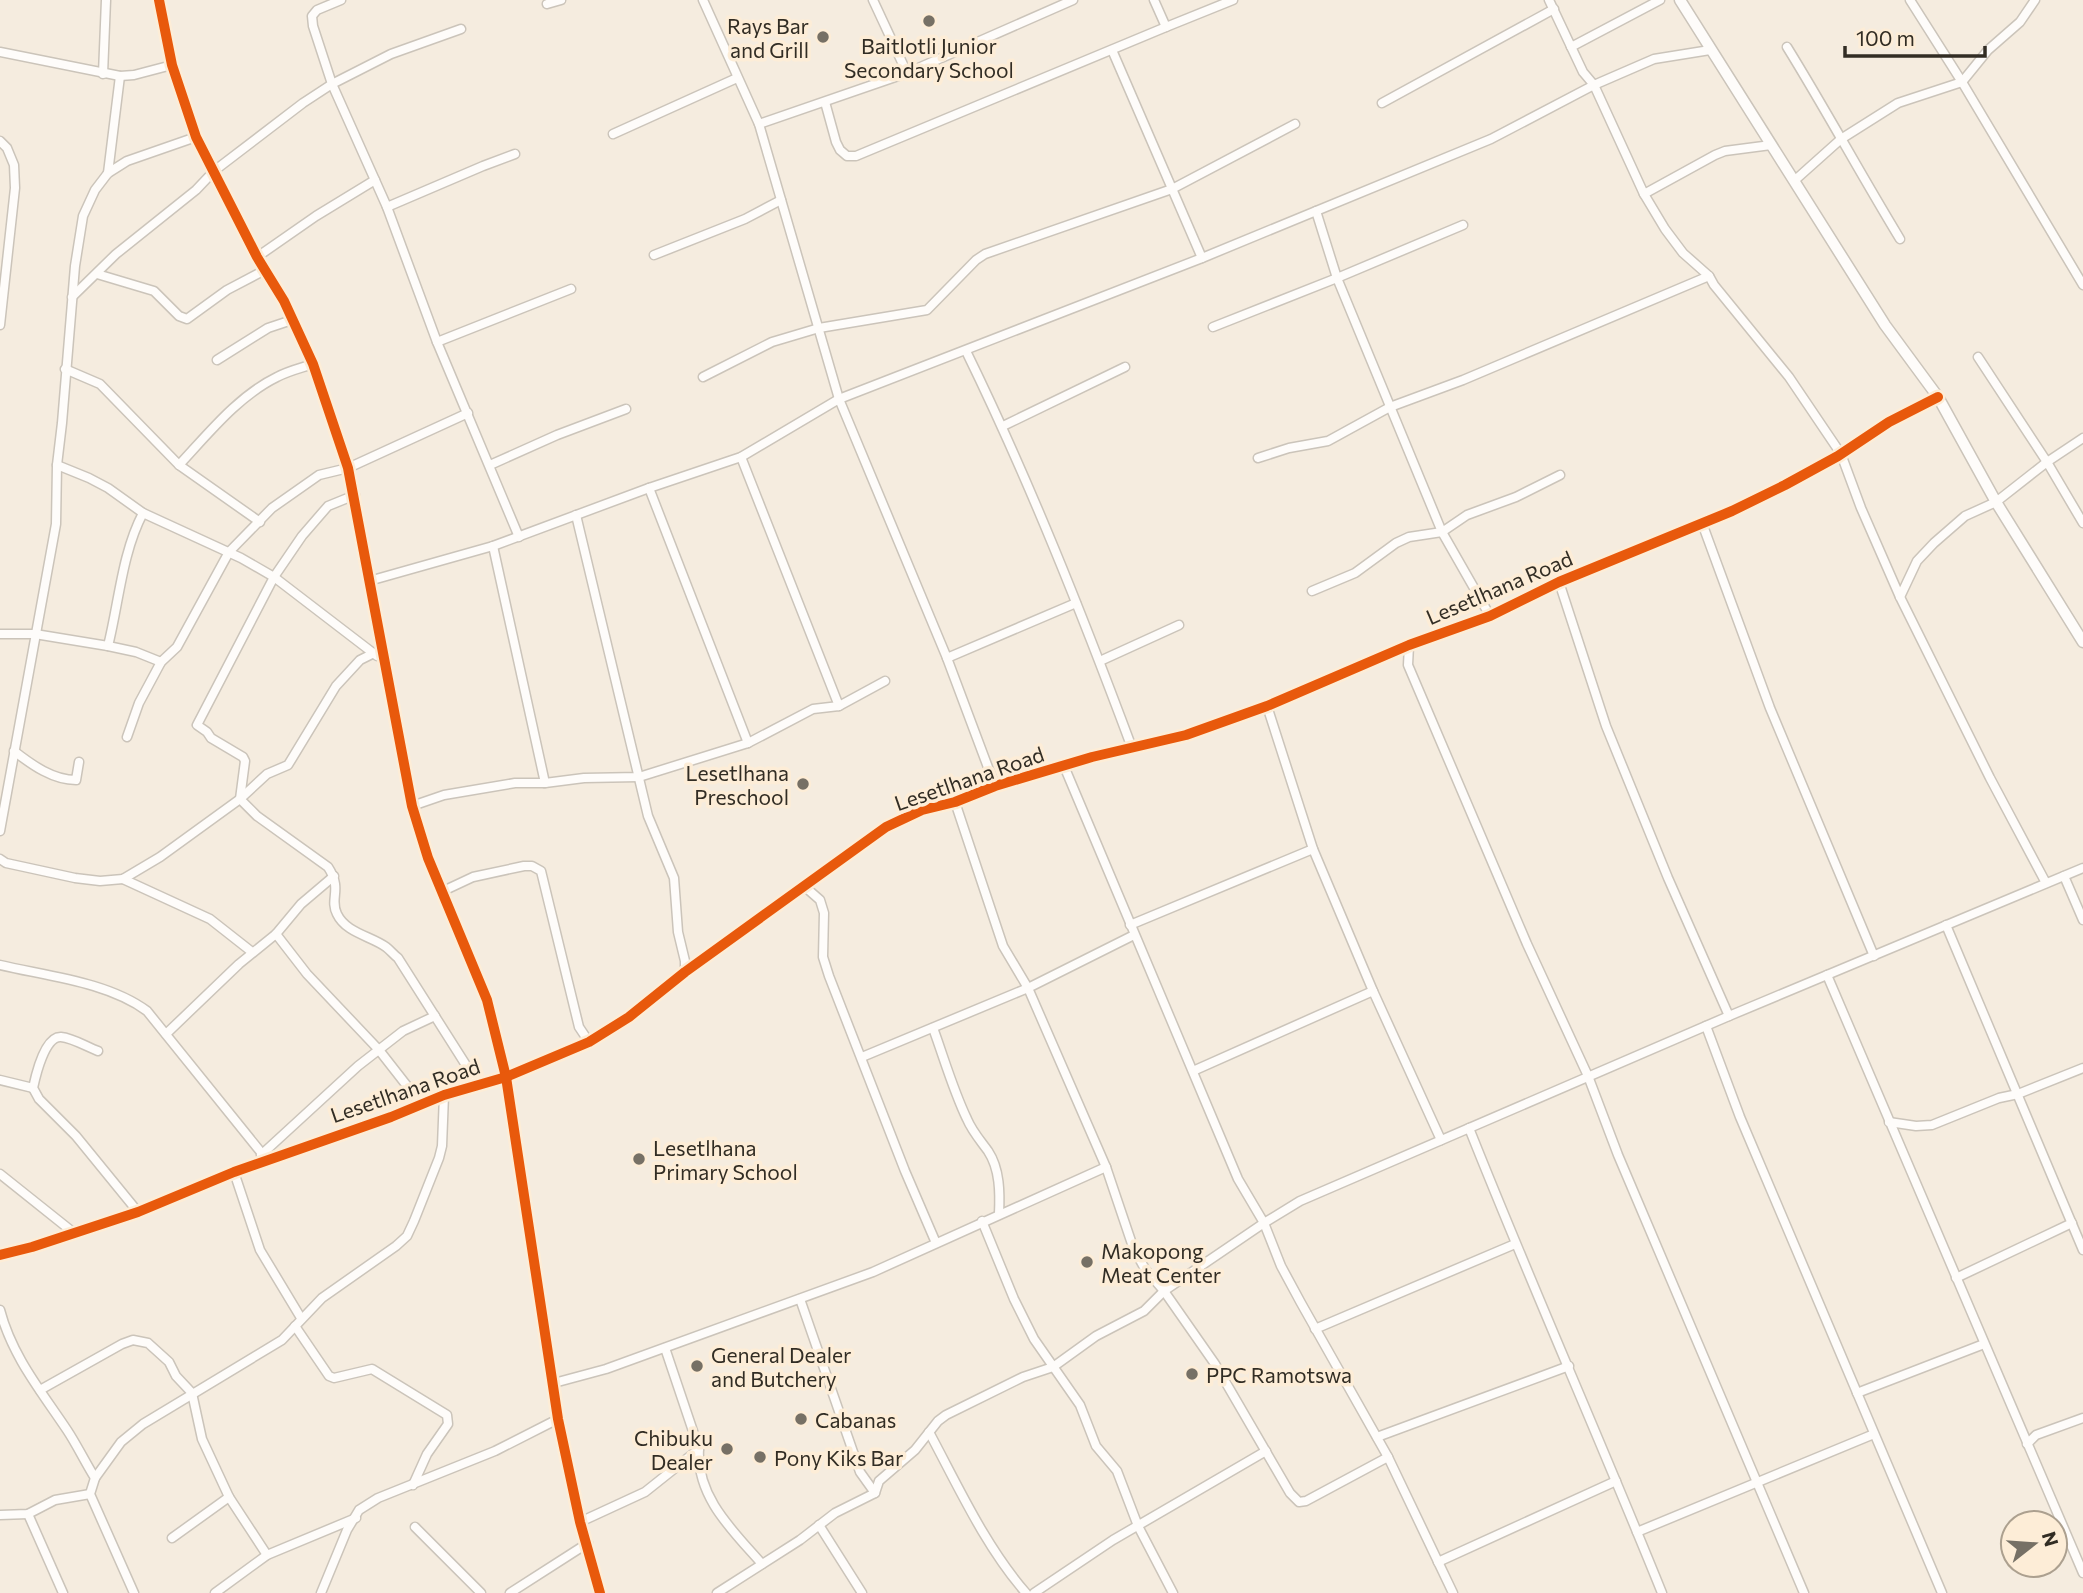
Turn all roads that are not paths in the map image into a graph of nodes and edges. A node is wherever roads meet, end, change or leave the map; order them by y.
1 (106, 0) edge
2 (159, 0) edge
3 (341, 0) edge
4 (561, 0) edge
5 (703, 0) edge
6 (873, 0) edge
7 (1073, 0) edge
8 (1154, 0) edge
9 (1233, 0) edge
10 (1549, 0) edge
11 (1660, 0) edge
12 (1681, 0) edge
13 (1910, 0) edge
14 (2035, 0) edge
15 (547, 4) dead end
16 (1554, 9) junction
17 (1166, 27) junction
18 (461, 29) dead end
19 (1571, 47) junction
20 (1787, 47) dead end
21 (1112, 50) junction
22 (1710, 50) junction
23 (0, 52) edge
24 (172, 65) junction
25 (907, 73) junction
26 (103, 74) junction
27 (120, 76) junction
28 (737, 78) junction
29 (1962, 82) junction
30 (332, 84) junction
31 (1594, 85) junction
32 (825, 102) junction
33 (1382, 103) dead end
34 (759, 124) junction
35 (1295, 124) dead end
36 (612, 134) dead end
37 (196, 137) junction
38 (1841, 139) junction
39 (0, 141) edge
40 (1771, 145) junction
41 (516, 154) dead end
42 (214, 171) junction
43 (108, 173) junction
44 (375, 180) junction
45 (1794, 181) junction
46 (1172, 189) junction
47 (1644, 194) junction
48 (781, 200) junction
49 (387, 207) junction
50 (1316, 211) junction
51 (1463, 225) dead end
52 (1900, 239) dead end
53 (654, 255) dead end
54 (257, 257) junction
55 (1202, 258) junction
56 (265, 270) junction
57 (97, 274) junction
58 (1709, 276) junction
59 (1337, 278) junction
60 (2083, 285) edge
61 (571, 289) dead end
62 (72, 297) junction
63 (292, 320) junction
64 (0, 326) edge
65 (1213, 327) dead end
66 (819, 328) junction
67 (438, 342) junction
68 (966, 351) junction
69 (1978, 357) dead end
70 (218, 360) dead end
71 (313, 364) junction
72 (1125, 367) dead end
73 (65, 369) junction
74 (703, 377) dead end
75 (1938, 397) junction
76 (839, 399) junction
77 (1390, 407) junction
78 (626, 409) dead end
79 (468, 413) junction
80 (1003, 426) junction
81 (2083, 438) edge
82 (1840, 454) junction
83 (741, 457) junction
84 (1258, 458) dead end
85 (2047, 462) junction
86 (57, 465) junction
87 (179, 465) junction
88 (490, 465) junction
89 (348, 468) junction
90 (1560, 475) dead end
91 (649, 488) junction
92 (355, 495) junction
93 (1996, 502) junction
94 (142, 513) junction
95 (576, 514) junction
96 (260, 522) junction
97 (1702, 523) junction
98 (2083, 523) edge
99 (1442, 532) junction
100 (519, 537) junction
101 (493, 546) junction
102 (229, 552) junction
103 (274, 578) junction
104 (369, 581) junction
105 (1559, 582) junction
106 (1312, 591) dead end
107 (1900, 597) junction
108 (1076, 603) junction
109 (1490, 616) junction
110 (1179, 625) dead end
111 (0, 634) edge
112 (35, 634) junction
113 (2083, 642) edge
114 (1409, 645) junction
115 (108, 646) junction
116 (374, 653) junction
117 (947, 658) junction
118 (1100, 661) junction
119 (161, 662) junction
120 (386, 662) junction
121 (885, 681) dead end
122 (839, 706) junction
123 (1267, 706) junction
124 (127, 737) dead end
125 (748, 743) junction
126 (1132, 748) junction
127 (14, 751) junction
128 (79, 762) dead end
129 (1064, 766) junction
130 (639, 777) junction
131 (545, 783) junction
132 (995, 786) junction
133 (240, 799) junction
134 (955, 802) junction
135 (412, 806) junction
136 (0, 831) edge
137 (1313, 849) junction
138 (0, 858) edge
139 (2083, 868) edge
140 (0, 869) edge
141 (334, 876) junction
142 (2064, 876) junction
143 (123, 879) junction
144 (2046, 883) junction
145 (804, 886) junction
146 (441, 892) junction
147 (2083, 920) edge
148 (1130, 925) junction
149 (1946, 925) junction
150 (276, 934) junction
151 (1134, 935) junction
152 (252, 953) junction
153 (1874, 956) junction
154 (0, 965) edge
155 (685, 972) junction
156 (1827, 975) junction
157 (1028, 988) junction
158 (1373, 991) junction
159 (435, 1016) junction
160 (1728, 1016) junction
161 (1706, 1026) junction
162 (933, 1028) junction
163 (166, 1034) junction
164 (589, 1042) junction
165 (379, 1050) junction
166 (98, 1051) dead end
167 (862, 1057) junction
168 (2083, 1068) edge
169 (1193, 1071) junction
170 (1588, 1076) junction
171 (506, 1077) junction
172 (0, 1080) edge
173 (478, 1084) junction
174 (33, 1088) junction
175 (2018, 1094) junction
176 (444, 1095) junction
177 (422, 1105) junction
178 (1889, 1122) junction
179 (1469, 1128) junction
180 (1441, 1140) junction
181 (264, 1158) junction
182 (1106, 1167) junction
183 (234, 1172) junction
184 (0, 1174) edge
185 (138, 1212) junction
186 (999, 1214) junction
187 (982, 1221) junction
188 (1264, 1223) junction
189 (2071, 1223) junction
190 (2079, 1230) edge
191 (74, 1233) junction
192 (936, 1243) junction
193 (1515, 1244) junction
194 (2083, 1250) edge
195 (0, 1255) edge
196 (1956, 1278) junction
197 (1164, 1292) junction
198 (800, 1299) junction
199 (0, 1310) edge
200 (302, 1318) junction
201 (295, 1326) junction
202 (1315, 1329) junction
203 (1984, 1344) junction
204 (665, 1348) junction
205 (1569, 1366) junction
206 (1053, 1367) junction
207 (554, 1383) junction
208 (40, 1390) junction
209 (192, 1393) junction
210 (1857, 1393) junction
211 (2083, 1418) edge
212 (558, 1419) junction
213 (929, 1432) junction
214 (1874, 1434) junction
215 (1377, 1437) junction
216 (2027, 1444) junction
217 (699, 1449) junction
218 (1266, 1451) junction
219 (1388, 1457) junction
220 (95, 1478) junction
221 (1616, 1481) junction
222 (413, 1485) junction
223 (1756, 1485) junction
224 (875, 1493) junction
225 (90, 1494) junction
226 (229, 1497) junction
227 (0, 1514) edge
228 (28, 1514) junction
229 (356, 1518) junction
230 (580, 1522) junction
231 (819, 1525) junction
232 (1138, 1526) junction
233 (415, 1527) dead end
234 (1637, 1532) junction
235 (173, 1538) dead end
236 (588, 1543) junction
237 (267, 1555) junction
238 (1438, 1562) junction
239 (762, 1564) junction
240 (2083, 1573) edge
241 (325, 1591) edge
242 (63, 1593) edge
243 (134, 1593) edge
244 (215, 1593) edge
245 (481, 1593) edge
246 (510, 1593) edge
247 (600, 1593) edge
248 (717, 1593) edge
249 (862, 1593) edge
250 (1026, 1593) edge
251 (1034, 1593) edge
252 (1173, 1593) edge
253 (1452, 1593) edge
254 (1662, 1593) edge
255 (1804, 1593) edge
256 (1941, 1593) edge

1 - 26 street
2 - 24 street
3 - 30 street
4 - 15 street
5 - 28 street
6 - 25 street
7 - 25 street
8 - 17 street
9 - 17 street
10 - 16 street
11 - 19 street
12 - 22 street
13 - 29 street
14 - 29 street
16 - 19 street
16 - 33 street
17 - 21 street
18 - 30 street
19 - 31 street
20 - 38 street
21 - 32 street
21 - 46 street
22 - 31 street
22 - 40 street
23 - 26 street
24 - 27 street
24 - 37 street
25 - 32 street
26 - 27 street
27 - 43 street
28 - 34 street
28 - 36 street
29 - 38 street
29 - 60 street
30 - 42 street
30 - 44 street
31 - 47 street
31 - 50 street
32 - 34 street
34 - 48 street
35 - 46 street
37 - 42 street
37 - 43 street
38 - 45 street
38 - 52 street
39 - 64 street
40 - 45 street
40 - 47 street
41 - 49 street
42 - 54 street
42 - 57 street
43 - 62 street
44 - 49 street
44 - 54 street
45 - 75 street
46 - 55 street
46 - 66 street
47 - 58 street
48 - 53 street
48 - 66 street
49 - 67 street
50 - 55 street
50 - 59 street
51 - 59 street
54 - 56 street
55 - 68 street
56 - 57 street
56 - 63 street
57 - 62 street
58 - 77 street
58 - 82 street
59 - 65 street
59 - 77 street
61 - 67 street
62 - 73 street
63 - 70 street
63 - 71 street
66 - 74 street
66 - 76 street
67 - 79 street
68 - 76 street
68 - 80 street
69 - 85 street
71 - 87 street
71 - 89 street
72 - 80 street
73 - 86 street
73 - 87 street
75 - 82 street, Lesetlhana Road
75 - 93 street
76 - 83 street
76 - 117 street
77 - 84 street
77 - 99 street
78 - 88 street
79 - 88 street
79 - 89 street
80 - 108 street
81 - 85 street
82 - 97 street, Lesetlhana Road
82 - 107 street
83 - 91 street
83 - 122 street
85 - 93 street
85 - 98 street
86 - 94 street
86 - 112 street
87 - 96 street
88 - 100 street
89 - 92 street
89 - 96 street
90 - 99 street
91 - 95 street
91 - 125 street
92 - 103 street
92 - 104 street
93 - 107 street
93 - 113 street
94 - 102 street
94 - 115 street
95 - 100 street
95 - 130 street
96 - 102 street
97 - 105 street, Lesetlhana Road
97 - 153 street
99 - 106 street
99 - 109 street
100 - 101 street
101 - 104 street
101 - 131 street
102 - 103 street
102 - 119 street
103 - 116 street
103 - 133 street
104 - 120 street
105 - 109 street, Lesetlhana Road
105 - 160 street
107 - 144 street
108 - 117 street
108 - 118 street
109 - 114 street, Lesetlhana Road
110 - 118 street
111 - 112 street
112 - 115 street
112 - 127 street
114 - 123 street, Lesetlhana Road
114 - 170 street
115 - 119 street
116 - 120 street
116 - 133 street
117 - 132 street
118 - 126 street
119 - 124 street
120 - 135 street
121 - 122 street
122 - 125 street
123 - 126 street, Lesetlhana Road
123 - 137 street
125 - 130 street
126 - 129 street, Lesetlhana Road
127 - 128 street
127 - 136 street
129 - 132 street, Lesetlhana Road
129 - 148 street
130 - 131 street
130 - 155 street
131 - 135 street
132 - 134 street, Lesetlhana Road
133 - 141 street
133 - 143 street
134 - 145 street, Lesetlhana Road
134 - 157 street
135 - 146 street
137 - 148 street
137 - 158 street
138 - 140 street
138 - 143 street
139 - 142 street
141 - 150 street
141 - 159 street
142 - 144 street
142 - 147 street
143 - 152 street
144 - 149 street
145 - 155 street, Lesetlhana Road
145 - 167 street
146 - 164 street
146 - 171 street
148 - 151 street
149 - 153 street
149 - 175 street
150 - 152 street
150 - 165 street
151 - 157 street
151 - 169 street
152 - 163 street
153 - 156 street
154 - 163 street
155 - 164 street, Lesetlhana Road
156 - 160 street
156 - 178 street
157 - 162 street
157 - 182 street
158 - 169 street
158 - 180 street
159 - 165 street
159 - 173 street
160 - 161 street
161 - 170 street
161 - 210 street
162 - 167 street
162 - 186 street
163 - 181 street
164 - 171 street, Lesetlhana Road
165 - 177 street
165 - 181 street
166 - 174 street
167 - 192 street
168 - 175 street
169 - 188 street
170 - 179 street
170 - 223 street
171 - 173 street, Lesetlhana Road
171 - 207 street
172 - 174 street
173 - 176 street, Lesetlhana Road
174 - 185 street
175 - 178 street
175 - 189 street
176 - 177 street, Lesetlhana Road
176 - 200 street
177 - 181 street, Lesetlhana Road
178 - 196 street
179 - 180 street
179 - 193 street
180 - 188 street
181 - 183 street, Lesetlhana Road
182 - 186 street
182 - 197 street
183 - 185 street, Lesetlhana Road
183 - 200 street
184 - 191 street
185 - 191 street, Lesetlhana Road
186 - 187 street
187 - 192 street
187 - 206 street
188 - 197 street
188 - 202 street
189 - 190 street
189 - 196 street
190 - 194 street
191 - 195 street, Lesetlhana Road
192 - 198 street
193 - 202 street
193 - 205 street
196 - 203 street
197 - 206 street
197 - 218 street
198 - 204 street
198 - 224 street
199 - 208 street
200 - 201 street
201 - 209 street
201 - 222 street
202 - 215 street
203 - 210 street
203 - 216 street
204 - 207 street
204 - 217 street
205 - 215 street
205 - 221 street
206 - 213 street
206 - 232 street
207 - 212 street
208 - 209 street
208 - 220 street
209 - 220 street
209 - 226 street
210 - 214 street
211 - 216 street
212 - 222 street
212 - 230 street
213 - 224 street
213 - 250 street
214 - 223 street
214 - 256 street
215 - 219 street
216 - 240 street
217 - 230 street
217 - 239 street
218 - 219 street
218 - 232 street
219 - 238 street
220 - 225 street
221 - 234 street
221 - 238 street
222 - 229 street
223 - 234 street
223 - 255 street
224 - 231 street
225 - 228 street
225 - 243 street
226 - 235 street
226 - 237 street
227 - 228 street
228 - 242 street
229 - 237 street
229 - 241 street
230 - 236 street
231 - 239 street
231 - 249 street
232 - 251 street
232 - 252 street
233 - 245 street
234 - 254 street
236 - 246 street
236 - 247 street
237 - 244 street
238 - 253 street
239 - 248 street

